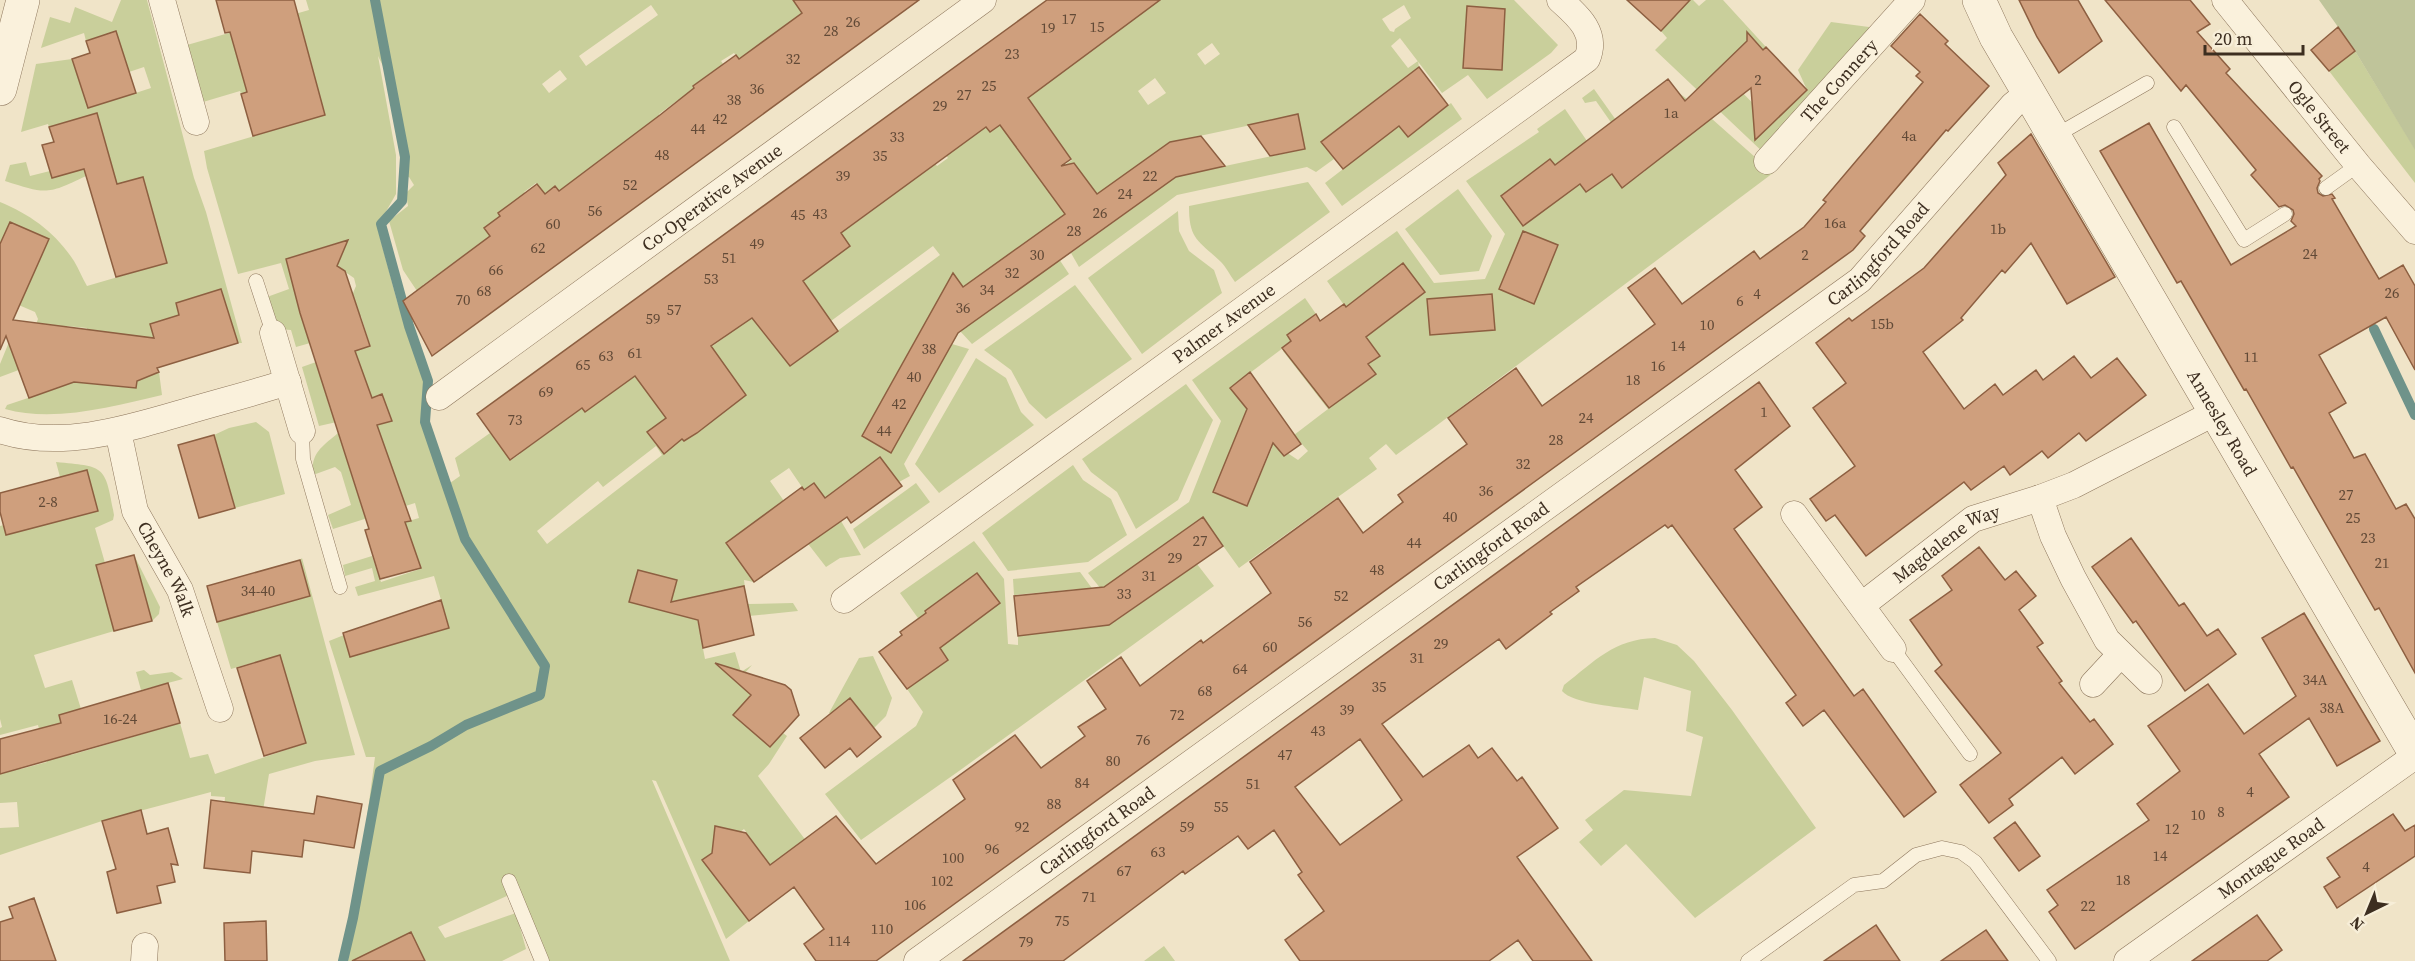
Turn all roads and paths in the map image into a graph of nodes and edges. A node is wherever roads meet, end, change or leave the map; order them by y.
1 (23, 0) edge
2 (162, 0) edge
3 (983, 0) edge
4 (1560, 0) edge
5 (1912, 0) edge
6 (1979, 0) edge
7 (2225, 0) edge
8 (2147, 83) dead end
9 (0, 89) edge
10 (2029, 92) junction
11 (196, 122) dead end
12 (2174, 127) dead end
13 (2055, 136) junction
14 (1767, 161) dead end
15 (2358, 165) junction
16 (2326, 188) dead end
17 (2285, 214) dead end
18 (2415, 231) edge
19 (256, 281) dead end
20 (273, 333) joint
21 (288, 382) junction
22 (439, 397) dead end
23 (2216, 412) junction
24 (0, 430) edge
25 (118, 431) junction
26 (302, 431) joint
27 (2040, 498) junction
28 (1794, 514) dead end
29 (340, 587) dead end
30 (844, 600) dead end
31 (1862, 605) junction
32 (1893, 649) joint
33 (2120, 655) junction
34 (2149, 681) dead end
35 (2093, 684) dead end
36 (220, 709) dead end
37 (1970, 754) dead end
38 (2415, 755) edge
39 (509, 881) dead end
40 (542, 961) edge
41 (917, 961) edge
42 (1748, 961) edge
43 (2049, 961) edge
44 (2127, 961) edge

1 - 9 street
2 - 11 street
3 - 22 street, Co-Operative Avenue
4 - 30 street, Palmer Avenue
5 - 14 street, The Connery
6 - 10 street, Annesley Road
7 - 15 street, Ogle Street
8 - 13 lane
10 - 13 street, Annesley Road
10 - 41 street, Carlingford Road
12 - 17 lane
13 - 23 street, Annesley Road
15 - 16 lane
15 - 18 street, Ogle Street
19 - 20 lane
20 - 21 street
21 - 25 street
21 - 26 street
23 - 27 street, Magdalene Way
23 - 38 street, Annesley Road
24 - 25 street
25 - 36 street, Cheyne Walk
26 - 29 lane
27 - 31 street, Magdalene Way
27 - 33 street
28 - 31 street
31 - 32 street
32 - 37 lane
33 - 34 street
33 - 35 street
38 - 44 street, Montague Road
39 - 40 lane
42 - 43 lane

